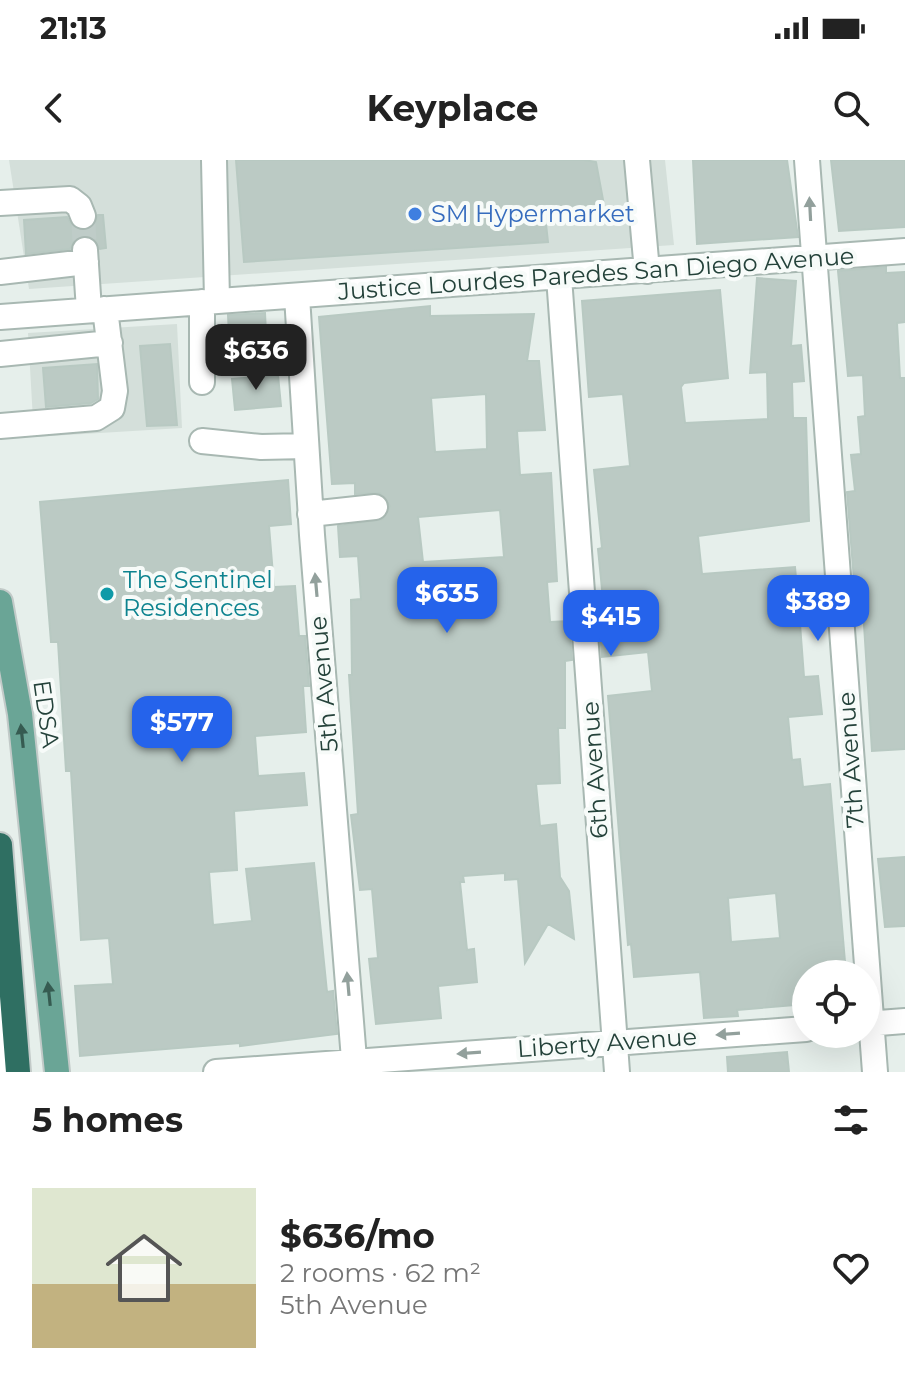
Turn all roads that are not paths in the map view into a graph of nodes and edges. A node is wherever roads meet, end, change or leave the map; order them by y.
1 (214, 160) edge
2 (637, 160) edge
3 (807, 160) edge
4 (0, 203) edge
5 (83, 216) dead end
6 (905, 251) edge
7 (813, 259) junction
8 (647, 271) junction
9 (0, 272) edge
10 (559, 277) junction
11 (297, 296) junction
12 (209, 301) junction
13 (97, 310) junction
14 (0, 317) edge
15 (110, 343) junction
16 (0, 354) edge
17 (202, 382) dead end
18 (0, 426) edge
19 (202, 441) dead end
20 (306, 446) junction
21 (375, 507) dead end
22 (310, 514) junction
23 (0, 602) edge
24 (0, 845) edge
25 (864, 960) edge
26 (0, 999) edge
27 (905, 1021) edge
28 (880, 1023) edge
29 (792, 1030) edge
30 (615, 1043) junction
31 (872, 1048) edge
32 (355, 1067) edge
33 (6, 1072) edge
34 (18, 1072) edge
35 (57, 1072) edge
36 (216, 1072) edge
37 (617, 1072) edge
38 (875, 1072) edge

1 - 12 street
2 - 8 street
7 -> 3 street, 7th Avenue
4 - 5 street
6 - 7 street, Justice Lourdes Paredes San Diego Avenue
7 - 8 street, Justice Lourdes Paredes San Diego Avenue
7 - 25 street, 7th Avenue
8 - 10 street, Justice Lourdes Paredes San Diego Avenue
9 - 13 street
10 - 11 street, Justice Lourdes Paredes San Diego Avenue
10 - 30 street, 6th Avenue
11 - 12 street, Justice Lourdes Paredes San Diego Avenue
11 - 20 street, 5th Avenue
12 - 13 street, Justice Lourdes Paredes San Diego Avenue
12 - 17 street
13 - 14 street, Justice Lourdes Paredes San Diego Avenue
13 - 15 street
15 - 16 street
15 - 18 street
19 - 20 street
20 - 22 street, 5th Avenue
21 - 22 street
32 -> 22 street, 5th Avenue
35 -> 23 main road, EDSA
24 - 34 highway
26 - 33 street
27 - 28 street
29 -> 30 street, Liberty Avenue
30 -> 32 street, Liberty Avenue
30 - 37 street, 6th Avenue
31 - 38 street, 7th Avenue
32 - 36 street, Liberty Avenue

